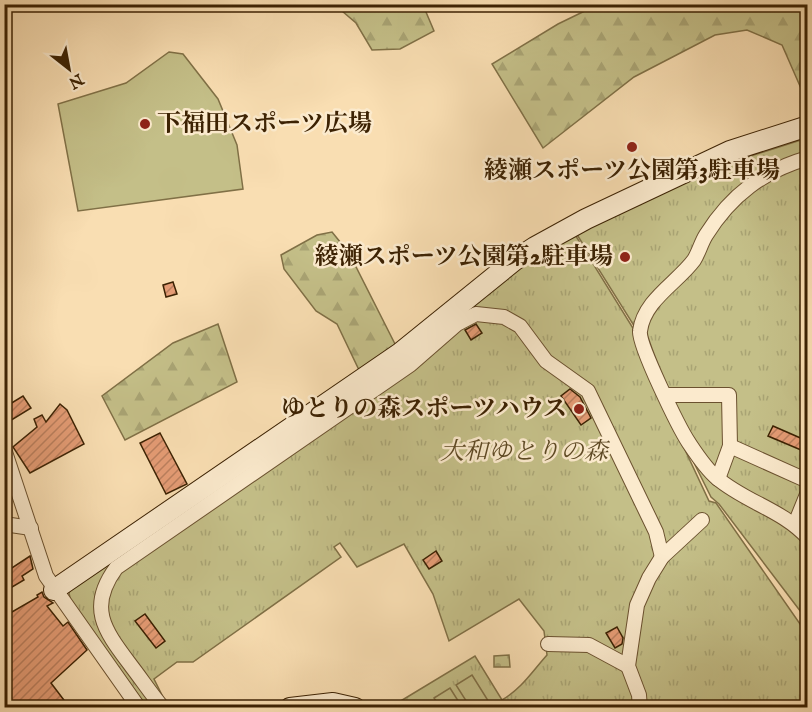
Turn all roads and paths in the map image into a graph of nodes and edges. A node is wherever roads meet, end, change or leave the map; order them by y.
1 (807, 126) edge
2 (807, 158) edge
3 (665, 394) junction
4 (730, 446) junction
5 (4, 449) edge
6 (718, 479) junction
7 (807, 481) edge
8 (807, 492) edge
9 (702, 520) dead end
10 (4, 524) edge
11 (795, 524) junction
12 (31, 528) junction
13 (807, 538) edge
14 (662, 558) junction
15 (54, 590) junction
16 (548, 644) dead end
17 (628, 666) junction
18 (139, 708) edge
19 (163, 708) edge
20 (290, 708) edge
21 (355, 708) edge
22 (640, 708) edge

1 - 15 street
2 - 3 street
3 - 4 street
3 - 6 street
4 - 6 street
4 - 7 street
5 - 12 street
6 - 11 street
8 - 11 street
9 - 14 street
10 - 12 street
11 - 13 street
12 - 15 street
14 - 17 street
14 - 19 street
15 - 18 street
16 - 17 street
17 - 22 street
20 - 21 street

